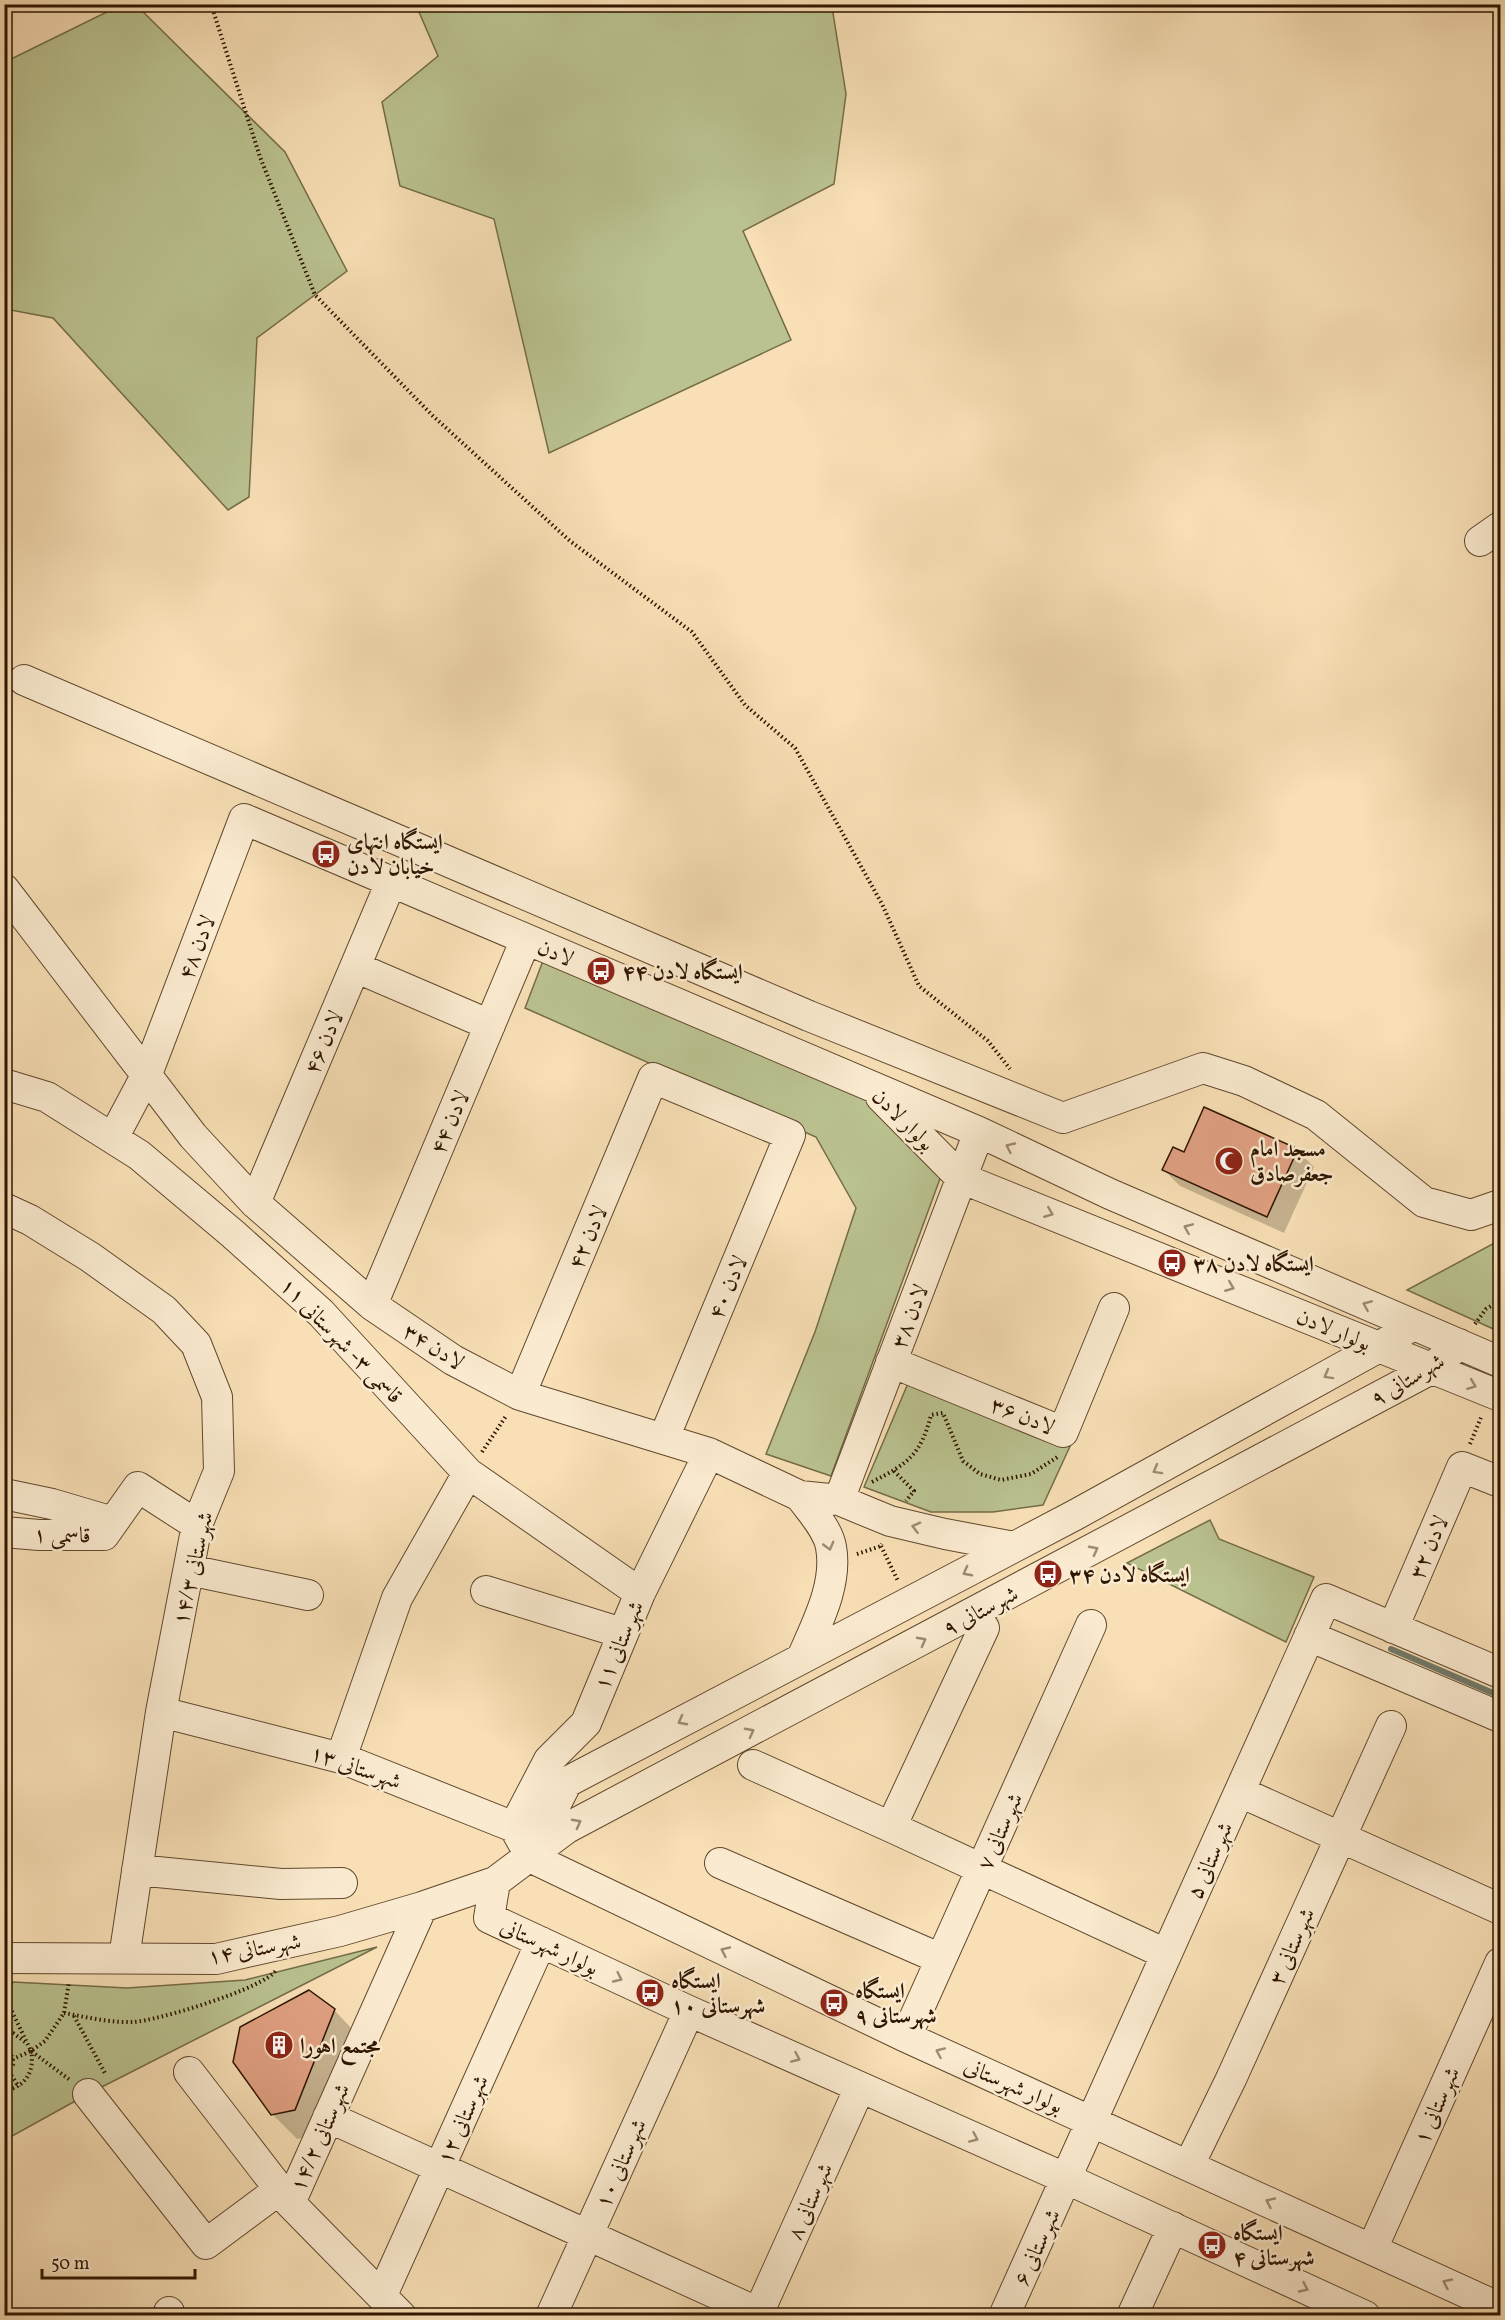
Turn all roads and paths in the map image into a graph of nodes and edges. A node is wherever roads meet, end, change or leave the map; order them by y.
1 (211, 4) edge
2 (24, 680) dead end
3 (244, 819) joint
4 (391, 882) junction
5 (4, 889) edge
6 (526, 939) junction
7 (355, 967) junction
8 (490, 1025) junction
9 (147, 1074) junction
10 (1016, 1077) dead end
11 (653, 1078) joint
12 (4, 1084) edge
13 (868, 1084) junction
14 (979, 1132) junction
15 (113, 1138) junction
16 (961, 1178) junction
17 (255, 1203) junction
18 (1500, 1205) edge
19 (4, 1208) edge
20 (1500, 1301) edge
21 (372, 1305) junction
22 (1113, 1308) dead end
23 (1413, 1325) junction
24 (1460, 1344) junction
25 (1379, 1347) junction
26 (891, 1362) junction
27 (1500, 1362) edge
28 (1431, 1369) junction
29 (1496, 1394) edge
30 (520, 1395) junction
31 (1063, 1432) junction
32 (664, 1438) junction
33 (709, 1454) junction
34 (1462, 1467) junction
35 (468, 1473) junction
36 (1500, 1482) edge
37 (4, 1494) edge
38 (800, 1496) junction
39 (839, 1500) junction
40 (113, 1522) junction
41 (197, 1525) junction
42 (4, 1532) edge
43 (1014, 1547) junction
44 (189, 1570) junction
45 (486, 1591) dead end
46 (640, 1593) junction
47 (308, 1595) dead end
48 (1091, 1625) dead end
49 (984, 1628) dead end
50 (1394, 1628) junction
51 (622, 1633) junction
52 (1310, 1636) junction
53 (802, 1659) junction
54 (1500, 1673) edge
55 (160, 1712) junction
56 (1500, 1717) edge
57 (1391, 1726) dead end
58 (341, 1758) junction
59 (753, 1765) dead end
60 (1239, 1792) junction
61 (514, 1827) junction
62 (891, 1827) junction
63 (1340, 1838) junction
64 (530, 1857) junction
65 (720, 1863) dead end
66 (982, 1869) junction
67 (137, 1870) junction
68 (495, 1882) junction
69 (342, 1883) dead end
70 (422, 1907) junction
71 (1500, 1909) edge
72 (290, 1942) junction
73 (541, 1942) junction
74 (1166, 1954) junction
75 (4, 1958) edge
76 (73, 1958) junction
77 (124, 1958) junction
78 (941, 1959) junction
79 (1500, 1963) edge
80 (4, 1995) edge
81 (689, 2011) junction
82 (64, 2013) junction
83 (74, 2015) junction
84 (4, 2032) edge
85 (906, 2037) junction
86 (4, 2050) edge
87 (31, 2051) junction
88 (14, 2058) junction
89 (4, 2064) edge
90 (7, 2072) edge
91 (189, 2072) dead end
92 (19, 2087) junction
93 (860, 2087) junction
94 (99, 2089) junction
95 (4, 2091) edge
96 (328, 2117) junction
97 (1091, 2120) junction
98 (1189, 2165) junction
99 (440, 2168) junction
100 (1067, 2179) junction
101 (285, 2196) junction
102 (1173, 2227) junction
103 (588, 2235) junction
104 (1372, 2249) junction
105 (1500, 2308) edge
106 (393, 2309) edge
107 (758, 2314) edge
108 (1355, 2314) edge
109 (552, 2316) edge
110 (1004, 2316) edge
111 (1132, 2316) edge

1 - 10 path
2 - 18 street
3 - 4 street, لادن
3 - 9 street, لادن ۴۸
4 - 6 street, لادن
4 - 7 street, لادن ۴۶
5 - 9 street, لادن ۳۴
6 - 8 street, لادن ۴۴
6 - 13 street, لادن
7 - 8 street
7 - 17 street, لادن ۴۶
8 - 21 street, لادن ۴۴
9 - 15 street, لادن ۴۸
9 - 17 street, لادن ۳۴
11 - 30 street, لادن ۴۲
11 - 32 street, لادن ۴۰
12 - 15 street, قاسمی ۳- شهرستانی ۱۱
13 - 14 street, بولوار لادن
13 - 16 street, بولوار لادن
14 - 16 street, لادن ۳۸
23 -> 14 street, بولوار لادن
15 - 35 street, قاسمی ۳- شهرستانی ۱۱
16 -> 25 street, بولوار لادن
16 - 26 street, لادن ۳۸
17 - 21 street, لادن ۳۴
19 - 41 street, شهرستانی ۱۴/۳
20 - 24 path
21 - 30 street, لادن ۳۴
22 - 31 street, لادن ۳۶
23 - 24 street, بولوار لادن
23 - 25 street
24 - 27 street, بولوار لادن
24 - 28 street, شهرستانی ۹
25 - 28 street, بولوار لادن
25 -> 43 street
26 - 31 street, لادن ۳۶
26 - 39 street, لادن ۳۸
28 -> 29 street, بولوار لادن
64 -> 28 street, شهرستانی ۹
29 - 34 path
30 - 32 street, لادن ۳۴
30 - 35 path
31 - 39 path
32 - 33 street, لادن ۳۴
33 - 38 street, لادن ۳۴
33 - 46 street, شهرستانی ۱۱
34 - 36 street
34 - 50 street, لادن ۳۲
35 - 46 street, قاسمی ۳- شهرستانی ۱۱
35 - 58 street
37 - 40 street
38 - 39 street
38 -> 53 street
43 -> 39 street
40 - 41 street
40 - 42 street, قاسمی ۱
41 - 44 street, شهرستانی ۱۴/۳
43 -> 53 street
44 - 47 street
44 - 55 street, شهرستانی ۱۴/۳
45 - 51 street
46 - 51 street, شهرستانی ۱۱
48 - 66 street, شهرستانی ۷
49 - 62 street
50 - 52 street, شهرستانی ۵
50 - 54 street
51 - 61 street, شهرستانی ۱۱
52 - 56 street
52 - 60 street, شهرستانی ۵
53 -> 64 street
55 - 58 street, شهرستانی ۱۳
55 - 67 street, شهرستانی ۱۴/۳
57 - 63 street, شهرستانی ۳
58 - 61 street, شهرستانی ۱۳
59 - 62 street
60 - 63 street
60 - 74 street, شهرستانی ۵
61 - 64 street
62 - 66 street
63 - 71 street
63 - 98 street, شهرستانی ۳
64 - 68 street, شهرستانی ۹
85 -> 64 street, بولوار شهرستانی
65 - 78 street
66 - 74 street
66 - 78 street, شهرستانی ۷
67 - 69 street
67 - 77 street, شهرستانی ۱۴/۳
68 - 70 street, شهرستانی ۱۴
68 - 73 street, بولوار شهرستانی
70 - 72 street, شهرستانی ۱۴
70 - 96 street, شهرستانی ۱۴/۲
72 - 77 street, شهرستانی ۱۴
72 - 83 path
73 -> 81 street, بولوار شهرستانی
73 - 99 street, شهرستانی ۱۲
74 - 97 street, شهرستانی ۵
75 - 76 street, شهرستانی ۱۴
76 - 77 street, شهرستانی ۱۴
76 - 82 path
78 - 85 street, شهرستانی ۷
79 - 104 street, شهرستانی ۱
80 - 87 path
81 -> 93 street, بولوار شهرستانی
81 - 103 street, شهرستانی ۱۰
82 - 83 path
82 - 87 path
83 - 94 path
84 - 87 path
97 -> 85 street, بولوار شهرستانی
86 - 88 path
87 - 88 path
87 - 92 path
87 - 94 path
88 - 89 path
88 - 90 path
89 - 90 path
90 - 92 path
91 - 101 street
92 - 95 path
93 -> 100 street, بولوار شهرستانی
93 - 107 street, شهرستانی ۸
94 - 101 street
96 - 99 street
96 - 101 street, شهرستانی ۱۴/۲
97 - 98 street, بولوار شهرستانی
97 - 100 street, شهرستانی ۶
104 -> 98 street, بولوار شهرستانی
99 - 103 street
99 - 106 street, شهرستانی ۱۲
100 - 102 street, بولوار شهرستانی
100 - 110 street, شهرستانی ۶
101 - 106 street
102 -> 108 street, بولوار شهرستانی
102 - 111 street
103 - 107 street
103 - 109 street, شهرستانی ۱۰
105 -> 104 street, بولوار شهرستانی

